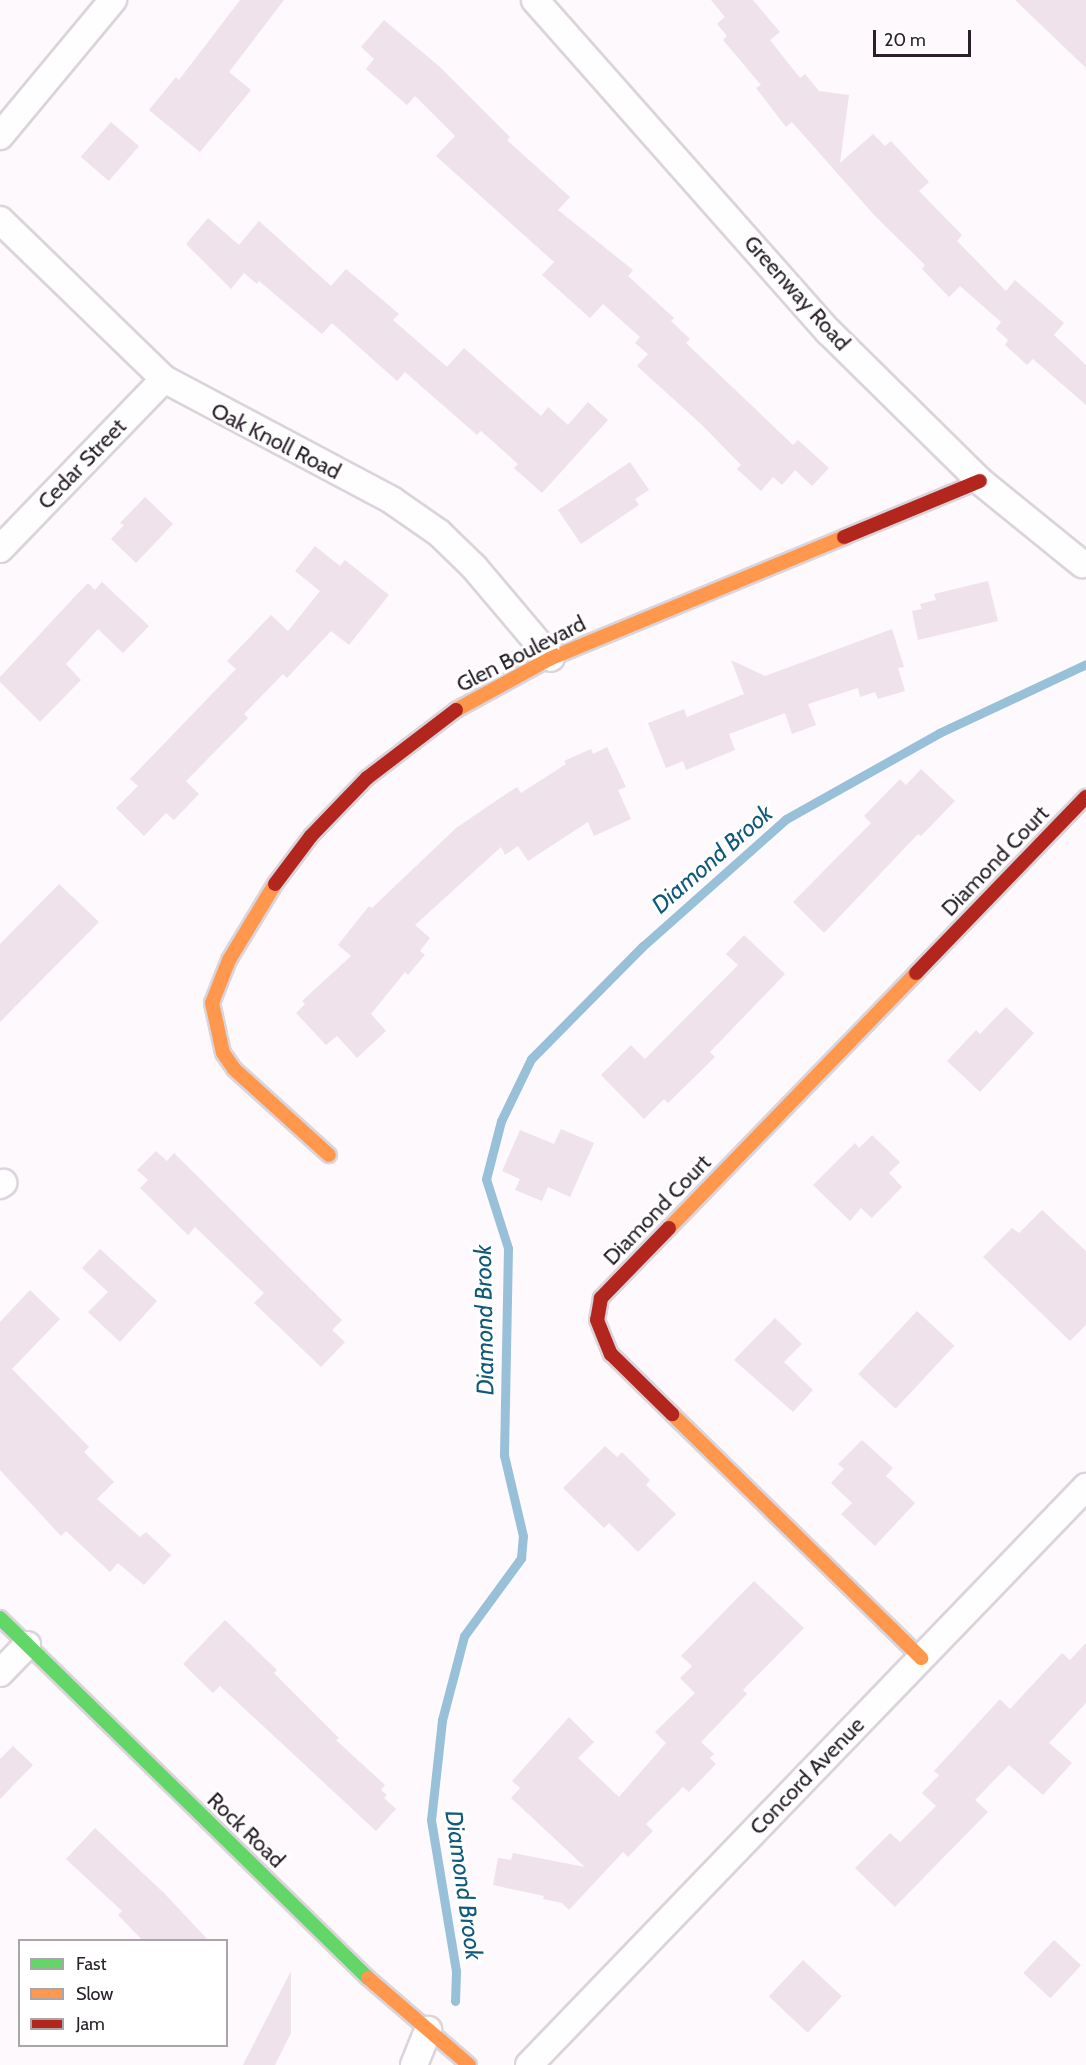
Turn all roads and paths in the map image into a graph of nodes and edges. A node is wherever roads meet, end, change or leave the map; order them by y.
1 (113, 0) edge
2 (535, 0) edge
3 (0, 136) edge
4 (0, 220) edge
5 (164, 379) junction
6 (980, 481) junction
7 (0, 549) edge
8 (1082, 564) dead end
9 (551, 658) junction
10 (1086, 797) edge
11 (328, 1155) dead end
12 (1086, 1487) edge
13 (0, 1618) edge
14 (27, 1645) junction
15 (921, 1658) junction
16 (0, 1673) edge
17 (428, 2030) junction
18 (414, 2065) edge
19 (469, 2065) edge
20 (529, 2065) edge

1 - 3 street
2 - 6 street, Greenway Road
4 - 5 street, Oak Knoll Road
5 - 7 street, Cedar Street
5 - 9 street, Oak Knoll Road
6 - 8 street, Greenway Road
6 - 9 street, Glen Boulevard
9 - 11 street, Glen Boulevard
10 - 15 street, Diamond Court
12 - 15 street, Concord Avenue
13 - 14 street, Rock Road
14 - 16 street
14 - 17 street, Rock Road
15 - 20 street, Concord Avenue
17 - 18 street
17 - 19 street, Rock Road

